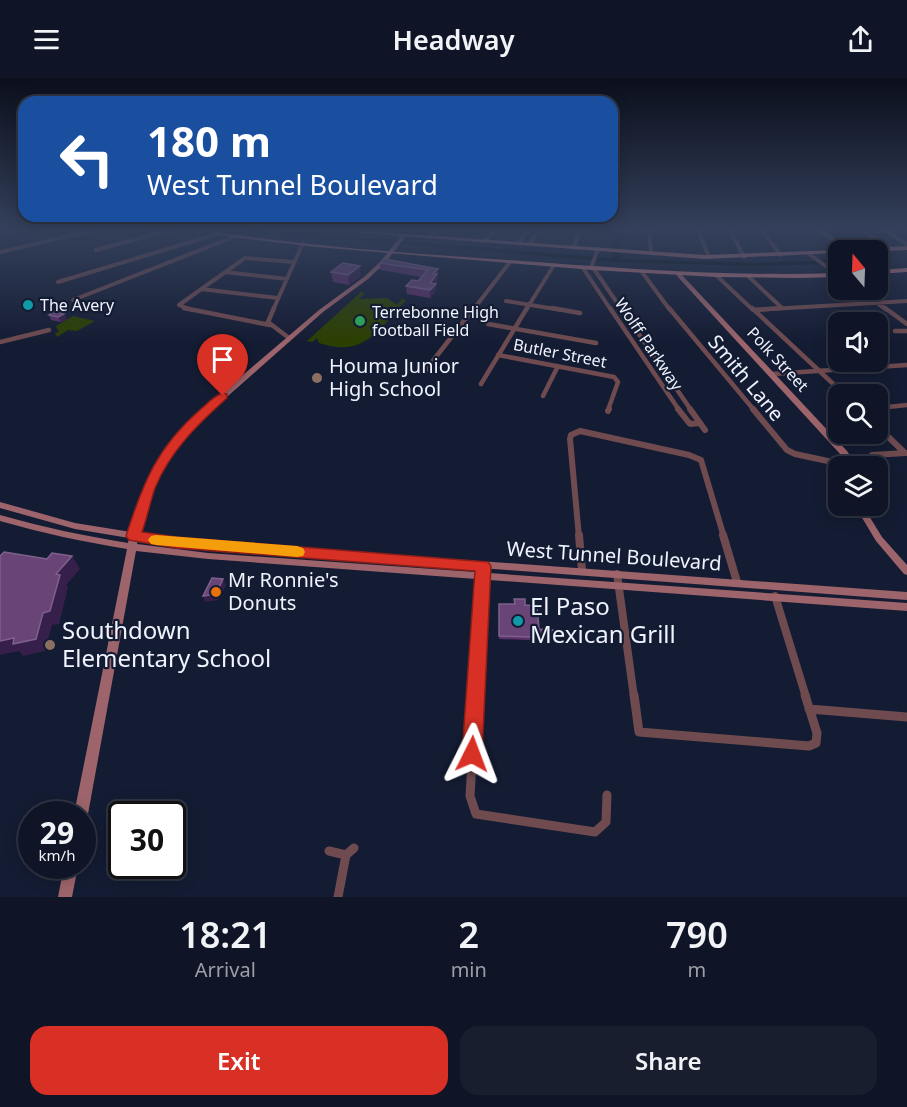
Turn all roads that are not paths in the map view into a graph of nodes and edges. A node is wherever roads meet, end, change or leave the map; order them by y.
1 (103, 268) edge
2 (154, 268) edge
3 (231, 268) edge
4 (291, 268) edge
5 (375, 268) edge
6 (505, 268) edge
7 (552, 268) edge
8 (583, 268) edge
9 (594, 268) edge
10 (611, 268) edge
11 (907, 270) edge
12 (888, 271) edge
13 (225, 272) junction
14 (642, 272) junction
15 (679, 275) junction
16 (828, 275) edge
17 (718, 277) junction
18 (749, 277) junction
19 (287, 279) junction
20 (600, 279) junction
21 (591, 280) junction
22 (58, 282) dead end
23 (201, 289) junction
24 (278, 298) junction
25 (73, 300) dead end
26 (874, 300) edge
27 (506, 301) dead end
28 (907, 301) edge
29 (878, 303) junction
30 (530, 305) junction
31 (783, 309) junction
32 (754, 310) junction
33 (580, 313) dead end
34 (488, 324) dead end
35 (907, 324) edge
36 (270, 325) junction
37 (515, 328) junction
38 (49, 330) dead end
39 (907, 331) edge
40 (895, 332) dead end
41 (289, 338) junction
42 (0, 342) edge
43 (596, 343) dead end
44 (498, 355) junction
45 (558, 366) junction
46 (906, 367) edge
47 (425, 371) dead end
48 (819, 371) junction
49 (772, 374) junction
50 (481, 384) dead end
51 (833, 384) edge
52 (543, 396) dead end
53 (907, 405) edge
54 (888, 407) edge
55 (608, 411) dead end
56 (700, 423) junction
57 (705, 430) dead end
58 (888, 436) edge
59 (906, 453) edge
60 (872, 455) dead end
61 (846, 456) edge
62 (828, 461) edge
63 (0, 505) edge
64 (865, 516) edge
65 (0, 518) edge
66 (134, 536) junction
67 (132, 547) junction
68 (483, 571) junction
69 (582, 571) junction
70 (907, 571) edge
71 (618, 579) junction
72 (737, 582) junction
73 (775, 596) junction
74 (907, 596) edge
75 (907, 607) edge
76 (809, 709) junction
77 (907, 717) edge
78 (607, 795) dead end
79 (83, 801) edge
80 (328, 851) dead end
81 (68, 879) edge
82 (64, 897) edge
83 (338, 897) edge

1 - 22 street
2 - 25 street
3 - 13 street
4 - 19 street
5 - 41 main road
6 - 47 street
7 - 30 street
8 - 21 street, Wolff Parkway
9 - 20 street
10 - 14 main road
11 - 12 main road
13 - 19 street
13 - 23 street
14 - 15 main road
14 - 62 street, Smith Lane
15 - 17 main road
15 - 49 main road, Polk Street
16 - 18 main road
17 - 18 main road
17 - 32 street
18 - 31 street
19 - 24 street
20 - 21 street
20 - 56 street
21 - 56 street, Wolff Parkway
23 - 24 street
23 - 36 street
24 - 36 street
26 - 29 street
27 - 30 street
28 - 29 street
29 - 31 street
29 - 35 street
30 - 33 street
30 - 37 street
31 - 32 street
32 - 48 street
34 - 37 street
36 - 41 street
37 - 43 street
37 - 44 street
38 - 42 street
39 - 40 street
41 - 66 main road
44 - 45 street, Butler Street
44 - 50 street
45 - 52 street
45 - 55 street, Butler Street
46 - 48 street
48 - 49 street
48 - 51 street
49 - 61 main road, Polk Street
53 - 54 street
56 - 57 street
58 - 59 street
59 - 60 street
63 - 66 main road, West Tunnel Boulevard
64 - 70 main road
65 - 67 main road, West Tunnel Boulevard
66 - 67 main road
66 - 68 main road, West Tunnel Boulevard
67 - 68 main road, West Tunnel Boulevard
67 - 79 main road
68 - 69 main road, West Tunnel Boulevard
68 - 71 main road, West Tunnel Boulevard
68 - 78 street
69 - 71 main road, West Tunnel Boulevard
69 - 72 street
71 - 72 main road, West Tunnel Boulevard
71 - 73 main road, West Tunnel Boulevard
71 - 76 street
72 - 74 main road, West Tunnel Boulevard
73 - 75 main road, West Tunnel Boulevard
73 - 76 street
76 - 77 street
80 - 83 street
81 - 82 main road

